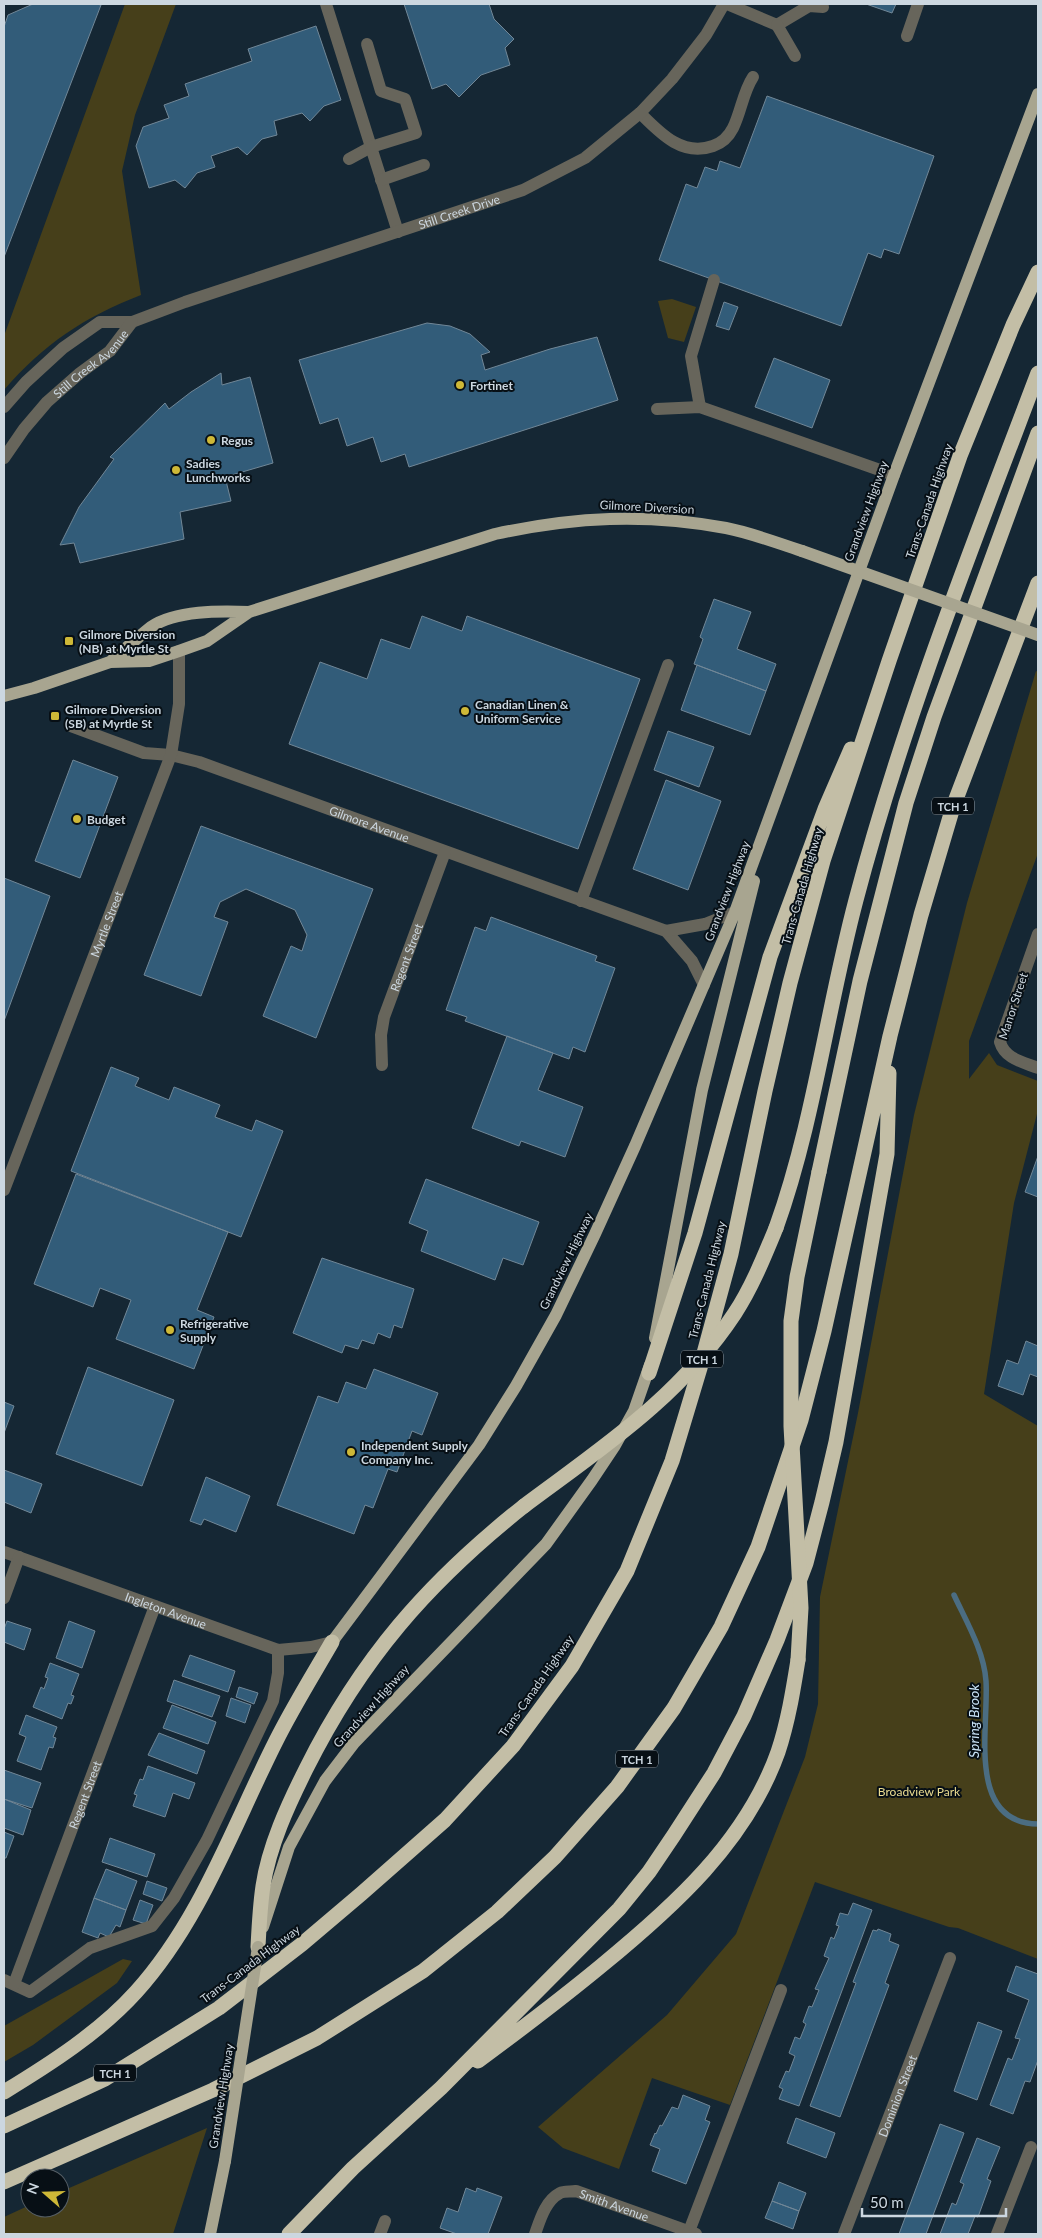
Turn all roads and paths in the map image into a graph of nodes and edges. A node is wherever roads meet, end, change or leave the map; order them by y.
1 (326, 4) edge
2 (726, 4) edge
3 (918, 4) edge
4 (823, 7) dead end
5 (777, 25) junction
6 (906, 36) dead end
7 (367, 44) dead end
8 (795, 56) dead end
9 (753, 77) dead end
10 (1038, 94) edge
11 (640, 113) junction
12 (370, 147) junction
13 (349, 160) dead end
14 (424, 165) dead end
15 (381, 180) junction
16 (398, 232) junction
17 (1038, 272) edge
18 (714, 280) dead end
19 (132, 322) junction
20 (1038, 373) edge
21 (4, 407) edge
22 (700, 407) junction
23 (657, 410) dead end
24 (1038, 433) edge
25 (4, 458) edge
26 (894, 475) junction
27 (1038, 584) edge
28 (249, 612) junction
29 (1038, 635) edge
30 (179, 651) junction
31 (889, 661) junction
32 (110, 662) junction
33 (668, 664) dead end
34 (4, 696) edge
35 (71, 726) dead end
36 (171, 755) junction
37 (778, 797) junction
38 (445, 852) junction
39 (581, 901) junction
40 (735, 912) junction
41 (666, 931) junction
42 (1038, 934) edge
43 (704, 985) junction
44 (890, 1036) junction
45 (382, 1065) dead end
46 (1038, 1068) edge
47 (4, 1190) edge
48 (649, 1373) junction
49 (4, 1552) edge
50 (19, 1557) junction
51 (4, 1598) edge
52 (155, 1606) junction
53 (332, 1642) junction
54 (278, 1650) junction
55 (258, 1947) junction
56 (950, 1958) dead end
57 (9, 1982) edge
58 (781, 1990) dead end
59 (441, 2088) junction
60 (4, 2092) edge
61 (4, 2126) edge
62 (1031, 2147) dead end
63 (4, 2182) edge
64 (385, 2221) dead end
65 (691, 2233) edge
66 (210, 2234) edge
67 (289, 2234) edge
68 (380, 2234) edge
69 (535, 2234) edge
70 (844, 2234) edge
71 (997, 2234) edge

1 - 12 street
2 - 5 street
2 - 11 street, Still Creek Drive
3 - 6 street
4 - 5 street
5 - 8 street
7 - 12 street
9 - 11 street
10 - 26 main road, Grandview Highway
11 - 16 street, Still Creek Drive
12 - 13 street
12 - 15 street
14 - 15 street
15 - 16 street
16 - 19 street, Still Creek Drive
17 - 31 highway, Trans-Canada Highway / TCH 1
18 - 22 street
19 - 21 street, Still Creek Avenue
19 - 25 street, Still Creek Avenue
20 - 55 highway, bridge
22 - 23 street
22 - 26 street
24 - 59 highway, bridge
26 - 37 main road, Grandview Highway
27 - 44 highway, TCH 1
28 - 29 main road, Gilmore Diversion, bridge
28 - 30 main road, Gilmore Diversion
28 - 32 main road, Gilmore Diversion
30 - 32 main road, Gilmore Diversion
30 - 36 street, Myrtle Street
31 - 48 highway
31 - 61 highway, Trans-Canada Highway / TCH 1
32 - 34 main road, Gilmore Diversion
33 - 39 street
35 - 36 street, Gilmore Avenue
36 - 38 street, Gilmore Avenue
36 - 47 street, Myrtle Street
37 - 40 main road, Grandview Highway
37 - 48 main road, Grandview Highway
38 - 39 street, Gilmore Avenue
38 - 45 street, Regent Street
39 - 41 street, Gilmore Avenue
40 - 41 street, Gilmore Avenue
40 - 43 main road, Grandview Highway
41 - 43 street, Gilmore Avenue
42 - 46 street, Manor Street
43 - 53 main road, Grandview Highway
44 - 59 highway
44 - 63 highway, TCH 1
48 - 55 main road, Grandview Highway
49 - 50 street, Ingleton Avenue
50 - 51 street
50 - 52 street, Ingleton Avenue
52 - 54 street, Ingleton Avenue
52 - 57 street, Regent Street
53 - 54 street, Ingleton Avenue
53 - 60 highway
54 - 57 street
55 - 66 main road, Grandview Highway, bridge
56 - 70 street, Dominion Street
58 - 65 street
59 - 67 highway
62 - 71 street
64 - 68 street
65 - 69 street, Smith Avenue

